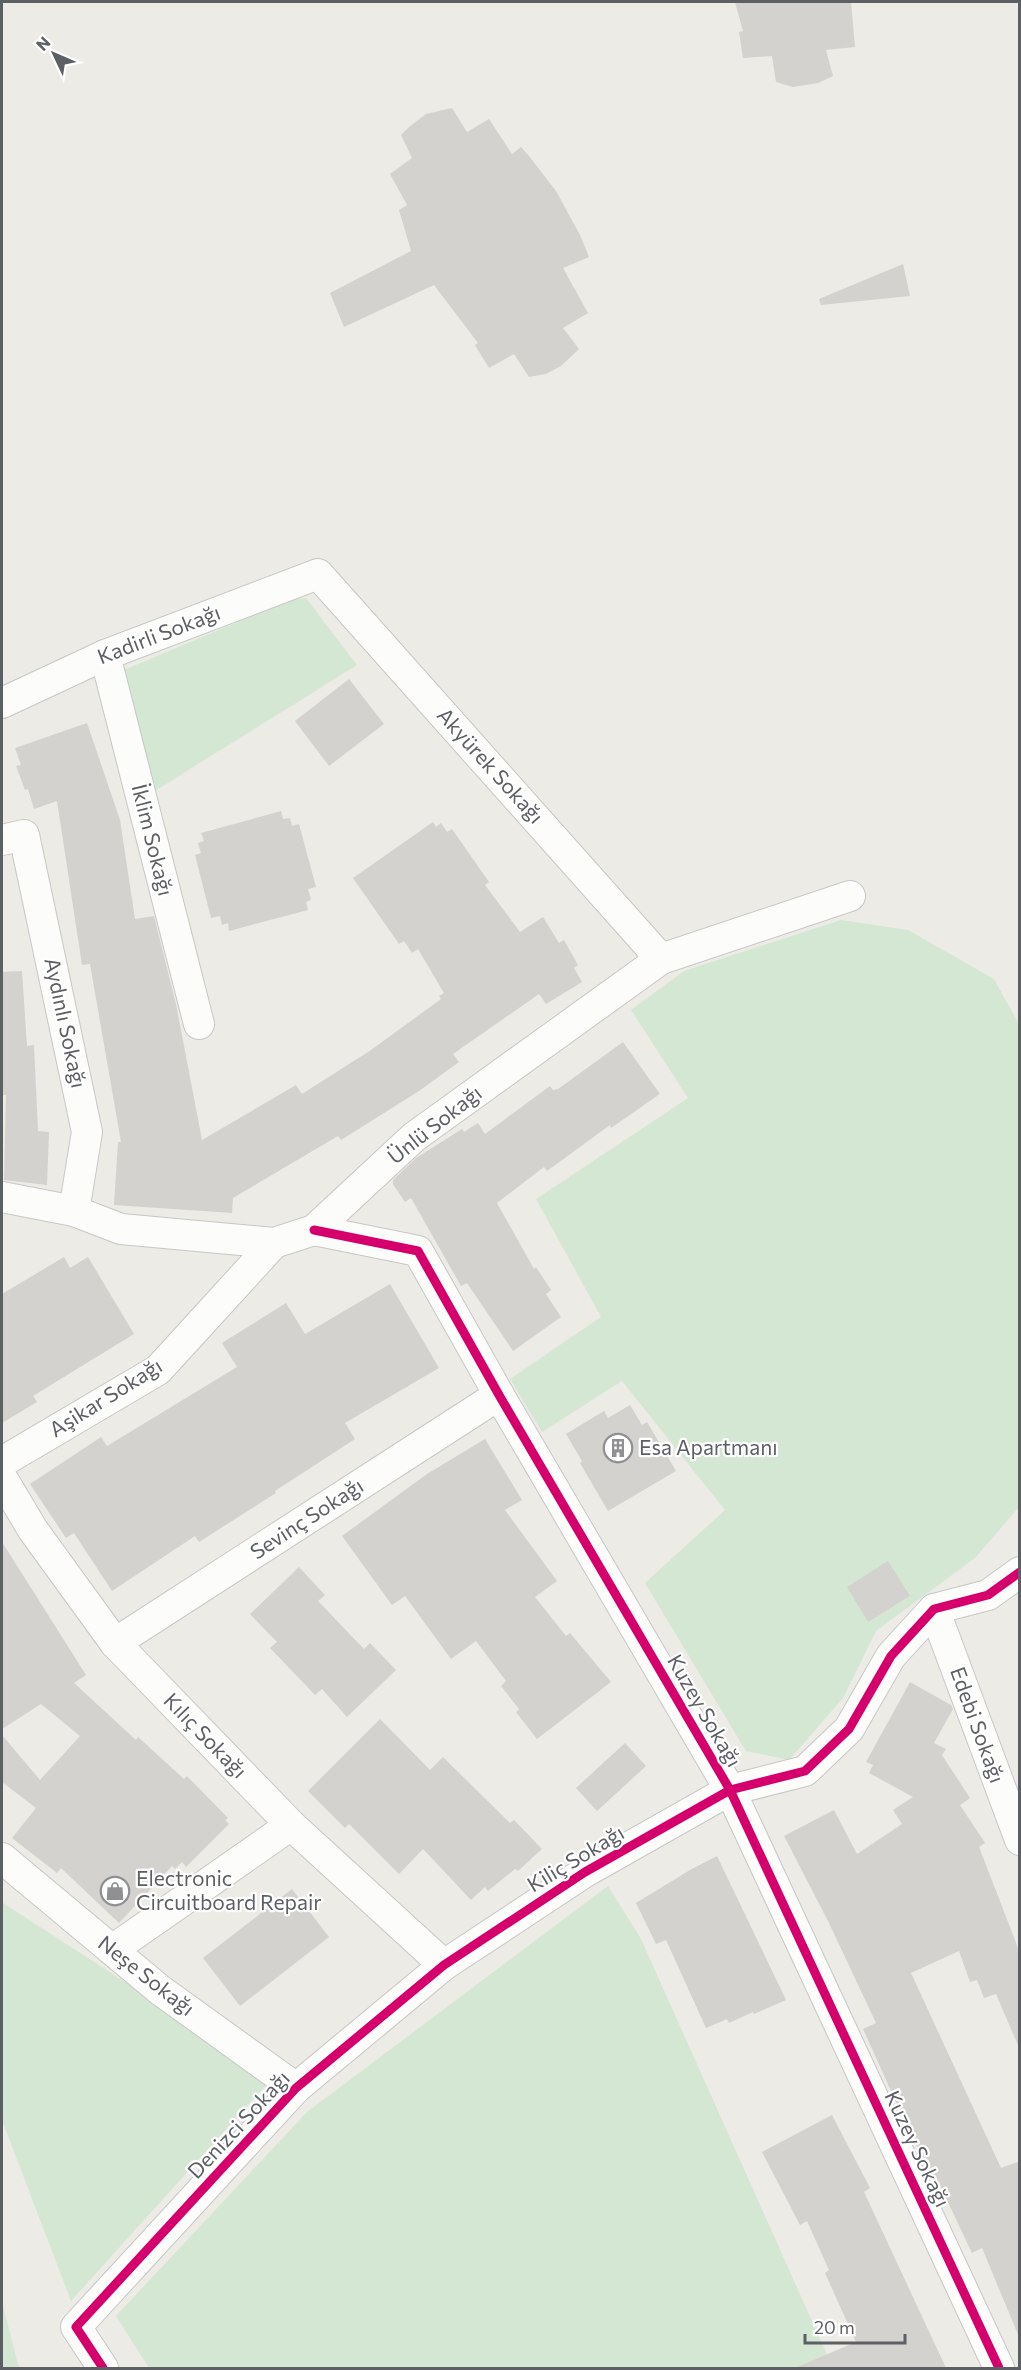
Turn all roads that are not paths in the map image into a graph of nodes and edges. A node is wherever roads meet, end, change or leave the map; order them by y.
1 (318, 574) joint
2 (105, 656) junction
3 (2, 703) edge
4 (13, 838) edge
5 (850, 896) dead end
6 (661, 959) junction
7 (199, 1024) dead end
8 (2, 1197) edge
9 (74, 1211) junction
10 (314, 1230) junction
11 (274, 1243) junction
12 (499, 1395) junction
13 (2, 1462) edge
14 (2, 1478) edge
15 (1020, 1572) edge
16 (934, 1609) junction
17 (115, 1643) junction
18 (729, 1790) junction
19 (291, 1826) junction
20 (1020, 1840) edge
21 (2, 1858) edge
22 (112, 1950) junction
23 (444, 1965) junction
24 (296, 2088) junction
25 (103, 2368) edge
26 (999, 2368) edge

1 - 2 street, Kadirli Sokağı
1 - 6 street, Akyürek Sokağı
2 - 3 street, Kadirli Sokağı
2 - 7 street, İklim Sokağı
4 - 9 street, Aydınlı Sokağı
5 - 6 street, Ünlü Sokağı
6 - 10 street, Ünlü Sokağı
8 - 9 street, Ünlü Sokağı
9 - 11 street, Ünlü Sokağı
10 - 11 street, Ünlü Sokağı
10 - 12 street, Kuzey Sokağı
11 - 13 street, Aşikar Sokağı
12 - 17 street, Sevinç Sokağı
12 - 18 street, Kuzey Sokağı
14 - 17 street, Kılıç Sokağı
15 - 16 street
16 - 18 street, Kiliç Sokağı
16 - 20 street, Edebi Sokağı
17 - 19 street, Kılıç Sokağı
18 - 23 street, Kiliç Sokağı
18 - 26 street, Kuzey Sokağı
19 - 22 street
19 - 23 street, Kılıç Sokağı
21 - 22 street, Neşe Sokağı
22 - 24 street, Neşe Sokağı
23 - 24 street, Denizci Sokağı
24 - 25 street, Denizci Sokağı

